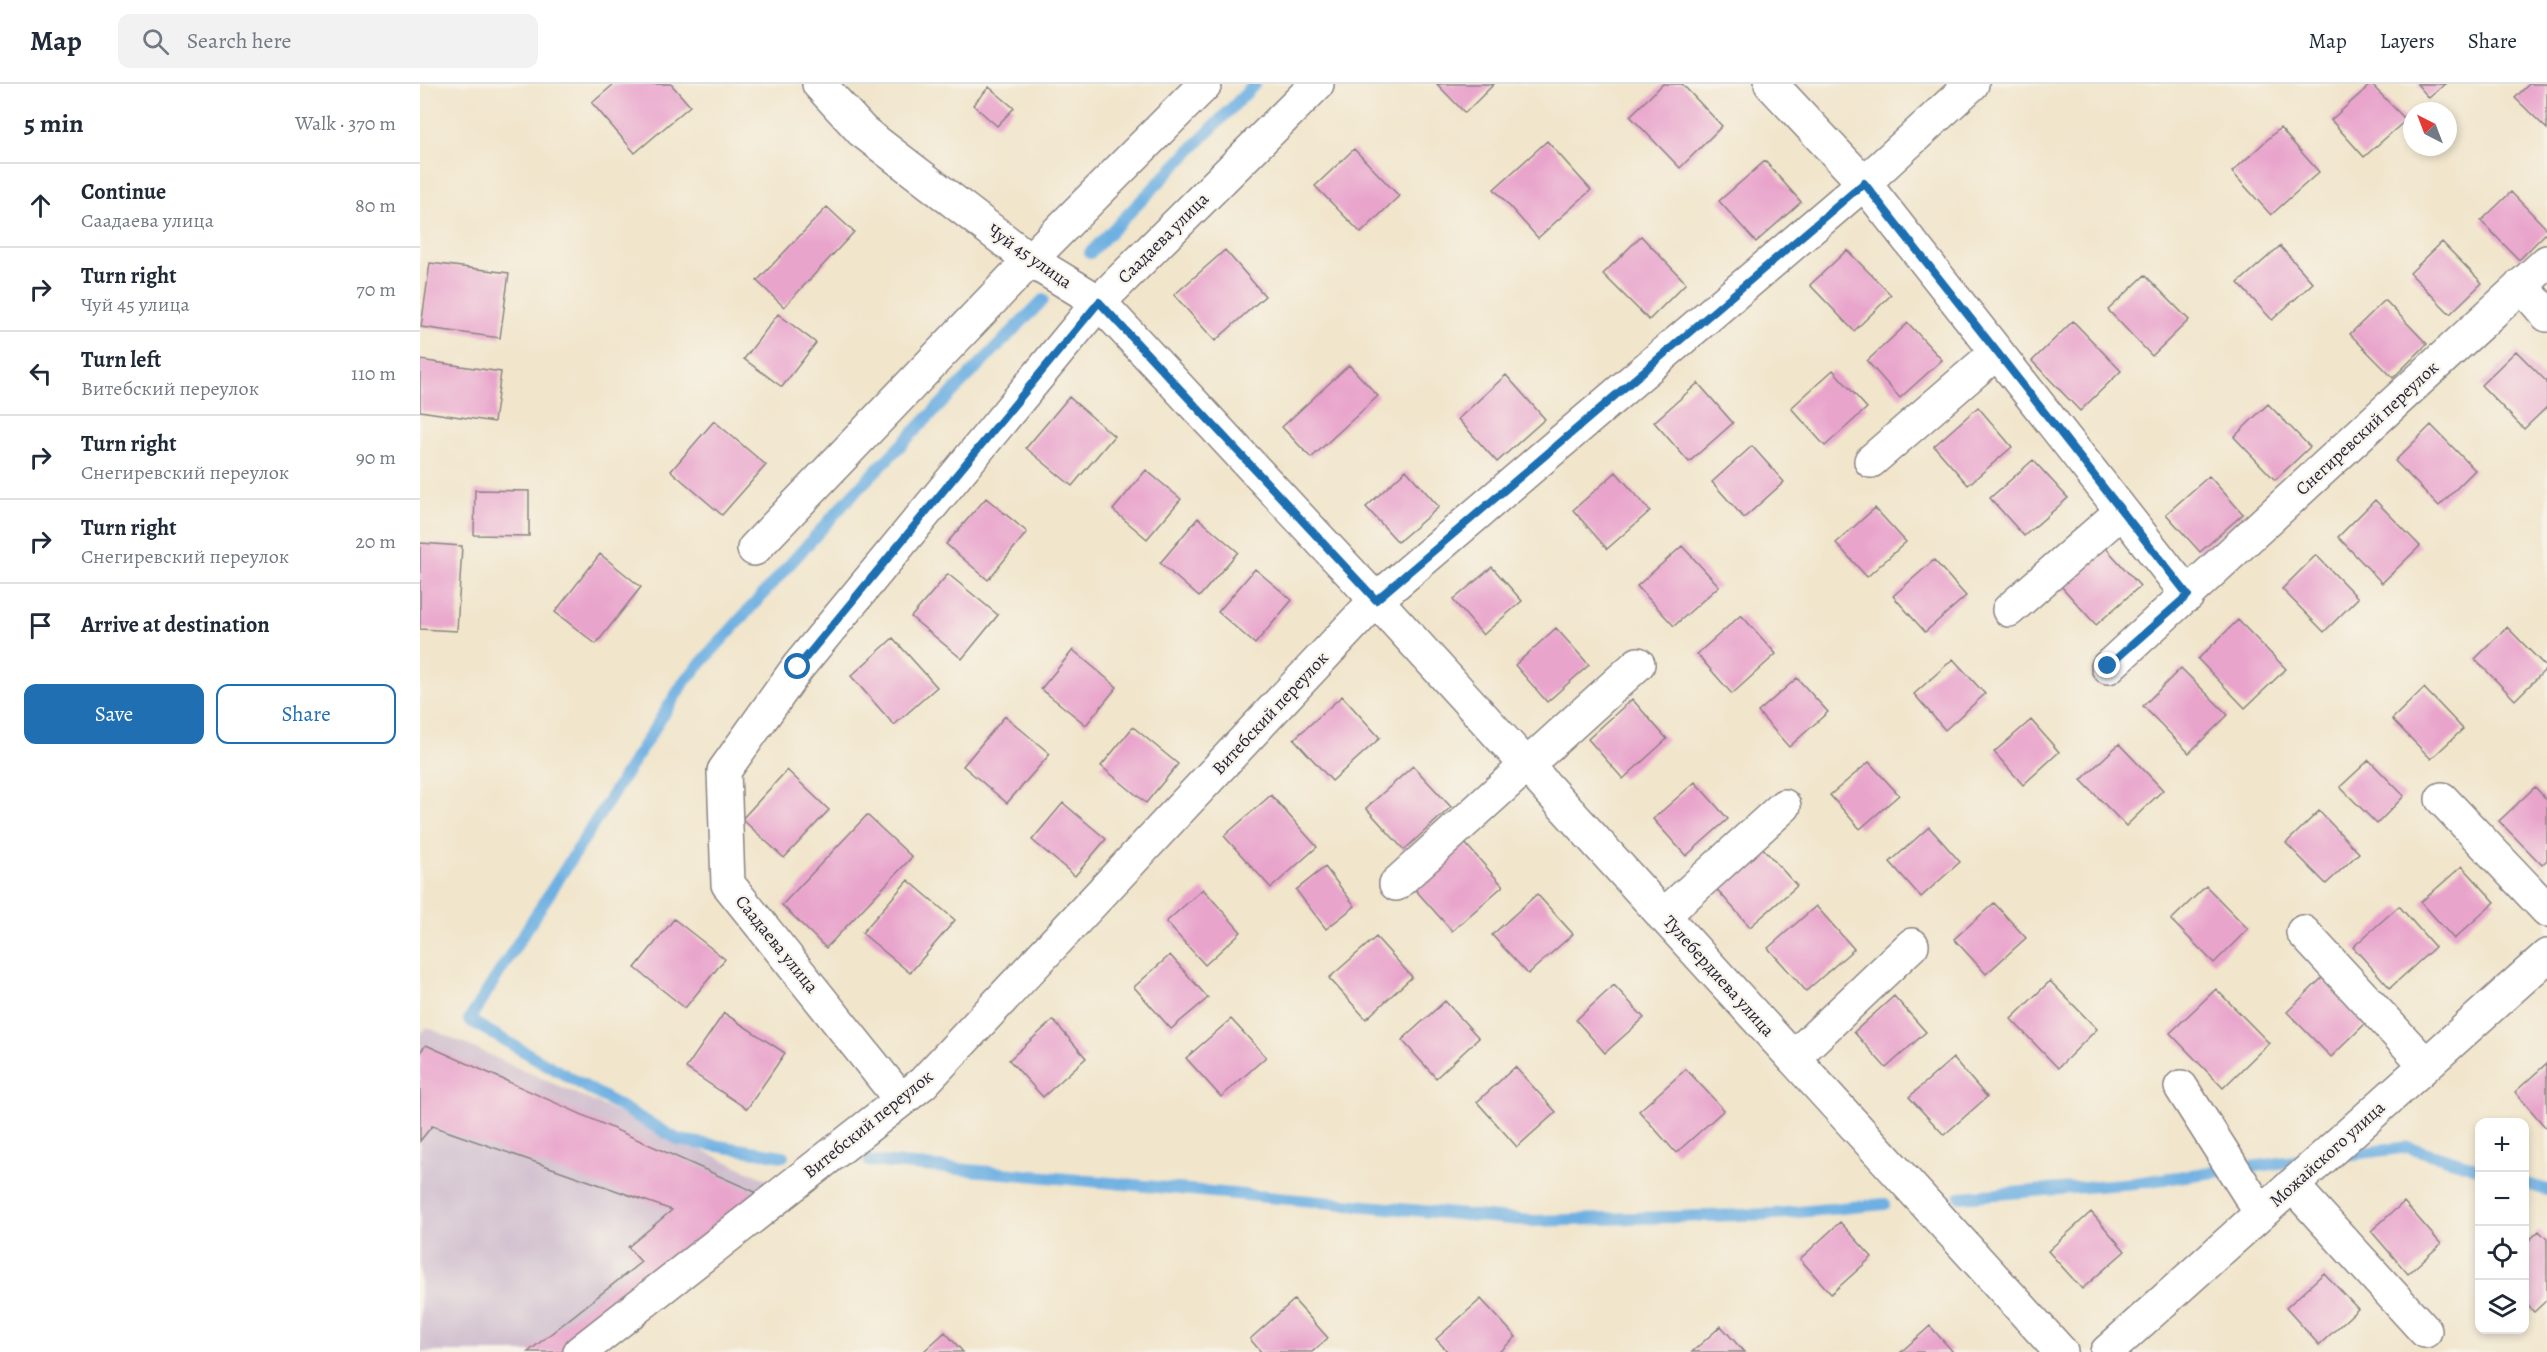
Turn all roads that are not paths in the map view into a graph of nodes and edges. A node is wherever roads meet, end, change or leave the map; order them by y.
1 (819, 84) edge
2 (1205, 84) edge
3 (1317, 84) edge
4 (1771, 84) edge
5 (1972, 84) edge
6 (1864, 183) junction
7 (1030, 260) junction
8 (2547, 262) edge
9 (2521, 285) junction
10 (1099, 302) junction
11 (2547, 315) edge
12 (1997, 352) junction
13 (1871, 461) dead end
14 (2122, 511) junction
15 (754, 549) dead end
16 (2188, 595) junction
17 (1376, 600) junction
18 (2009, 610) dead end
19 (1638, 664) dead end
20 (2108, 666) dead end
21 (1526, 764) junction
22 (2442, 799) dead end
23 (1784, 806) dead end
24 (1396, 884) dead end
25 (2547, 910) edge
26 (1663, 916) junction
27 (2303, 932) dead end
28 (1912, 945) dead end
29 (2547, 956) edge
30 (1793, 1058) junction
31 (2426, 1065) junction
32 (2181, 1087) dead end
33 (901, 1100) junction
34 (2292, 1185) junction
35 (2261, 1213) junction
36 (2425, 1331) dead end
37 (580, 1352) edge
38 (2061, 1352) edge
39 (2107, 1352) edge

1 - 7 street, Чуй 45 улица
2 - 7 street
3 - 10 street, Саадаева улица
4 - 6 street
5 - 6 street, Витебский переулок
6 - 12 street
6 - 17 street, Витебский переулок
7 - 10 street, Чуй 45 улица
7 - 15 street
8 - 9 street, Снегиревский переулок
9 - 11 street
9 - 16 street, Снегиревский переулок
10 - 17 street, Чуй 45 улица
10 - 33 street, Саадаева улица
12 - 13 street
12 - 14 street
14 - 16 street
14 - 18 street
16 - 20 street, Снегиревский переулок
17 - 21 street, Тулебердиева улица
17 - 33 street, Витебский переулок
19 - 21 street
21 - 24 street
21 - 26 street, Тулебердиева улица
22 - 25 street
23 - 26 street
26 - 30 street, Тулебердиева улица
27 - 31 street
28 - 30 street
29 - 31 street, Можайского улица
30 - 38 street, Тулебердиева улица
31 - 34 street, Можайского улица
32 - 35 street
33 - 37 street, Витебский переулок
34 - 35 street, Можайского улица
34 - 36 street
35 - 39 street, Можайского улица

